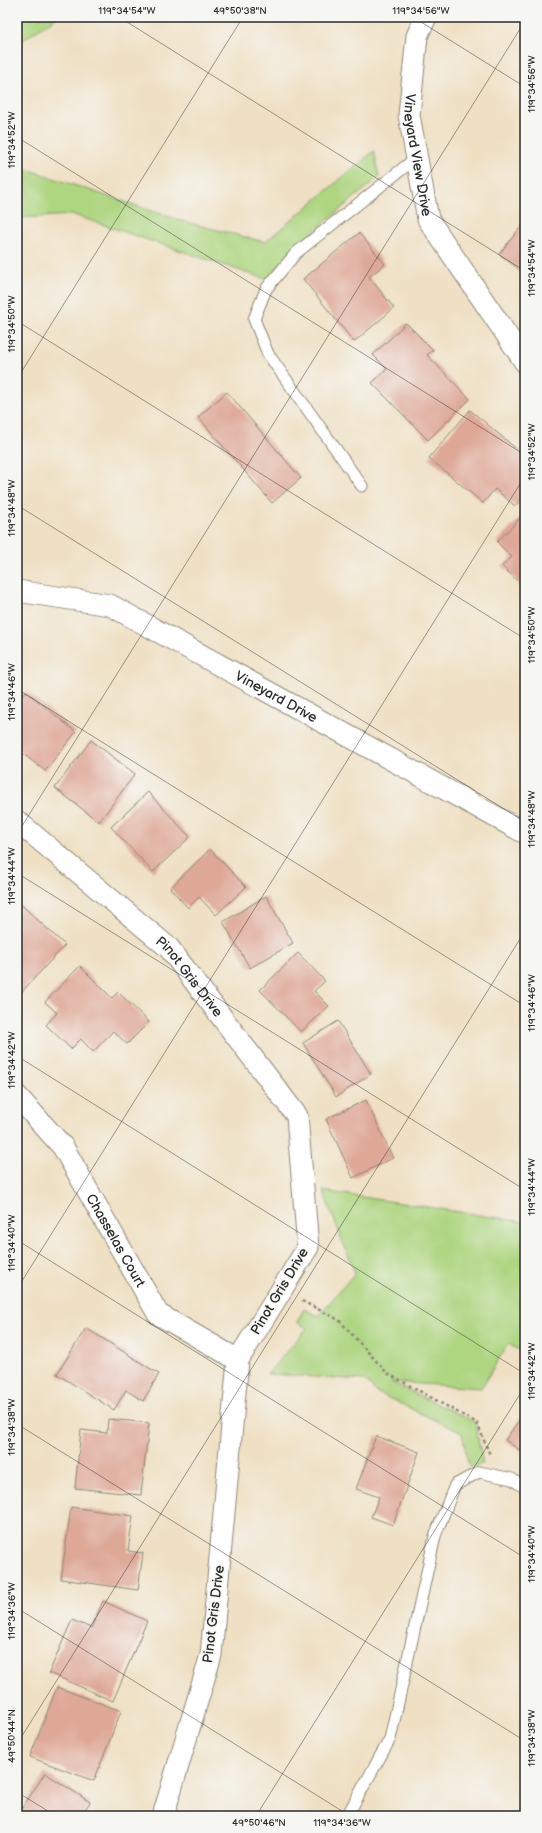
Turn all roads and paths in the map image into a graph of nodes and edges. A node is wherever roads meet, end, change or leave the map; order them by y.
1 (426, 17) edge
2 (416, 158) junction
3 (525, 362) edge
4 (362, 486) dead end
5 (17, 591) edge
6 (17, 821) edge
7 (525, 833) edge
8 (17, 1096) edge
9 (281, 1291) junction
10 (238, 1360) junction
11 (498, 1476) junction
12 (525, 1488) edge
13 (162, 1816) edge
14 (347, 1816) edge

1 - 2 street, Vineyard View Drive
2 - 3 street, Vineyard View Drive
2 - 4 lane
5 - 7 street, Vineyard Drive
6 - 9 street, Pinot Gris Drive
8 - 10 street, Chasselas Court
9 - 10 street, Pinot Gris Drive
9 - 11 path
10 - 13 street, Pinot Gris Drive
11 - 12 lane
11 - 14 lane

